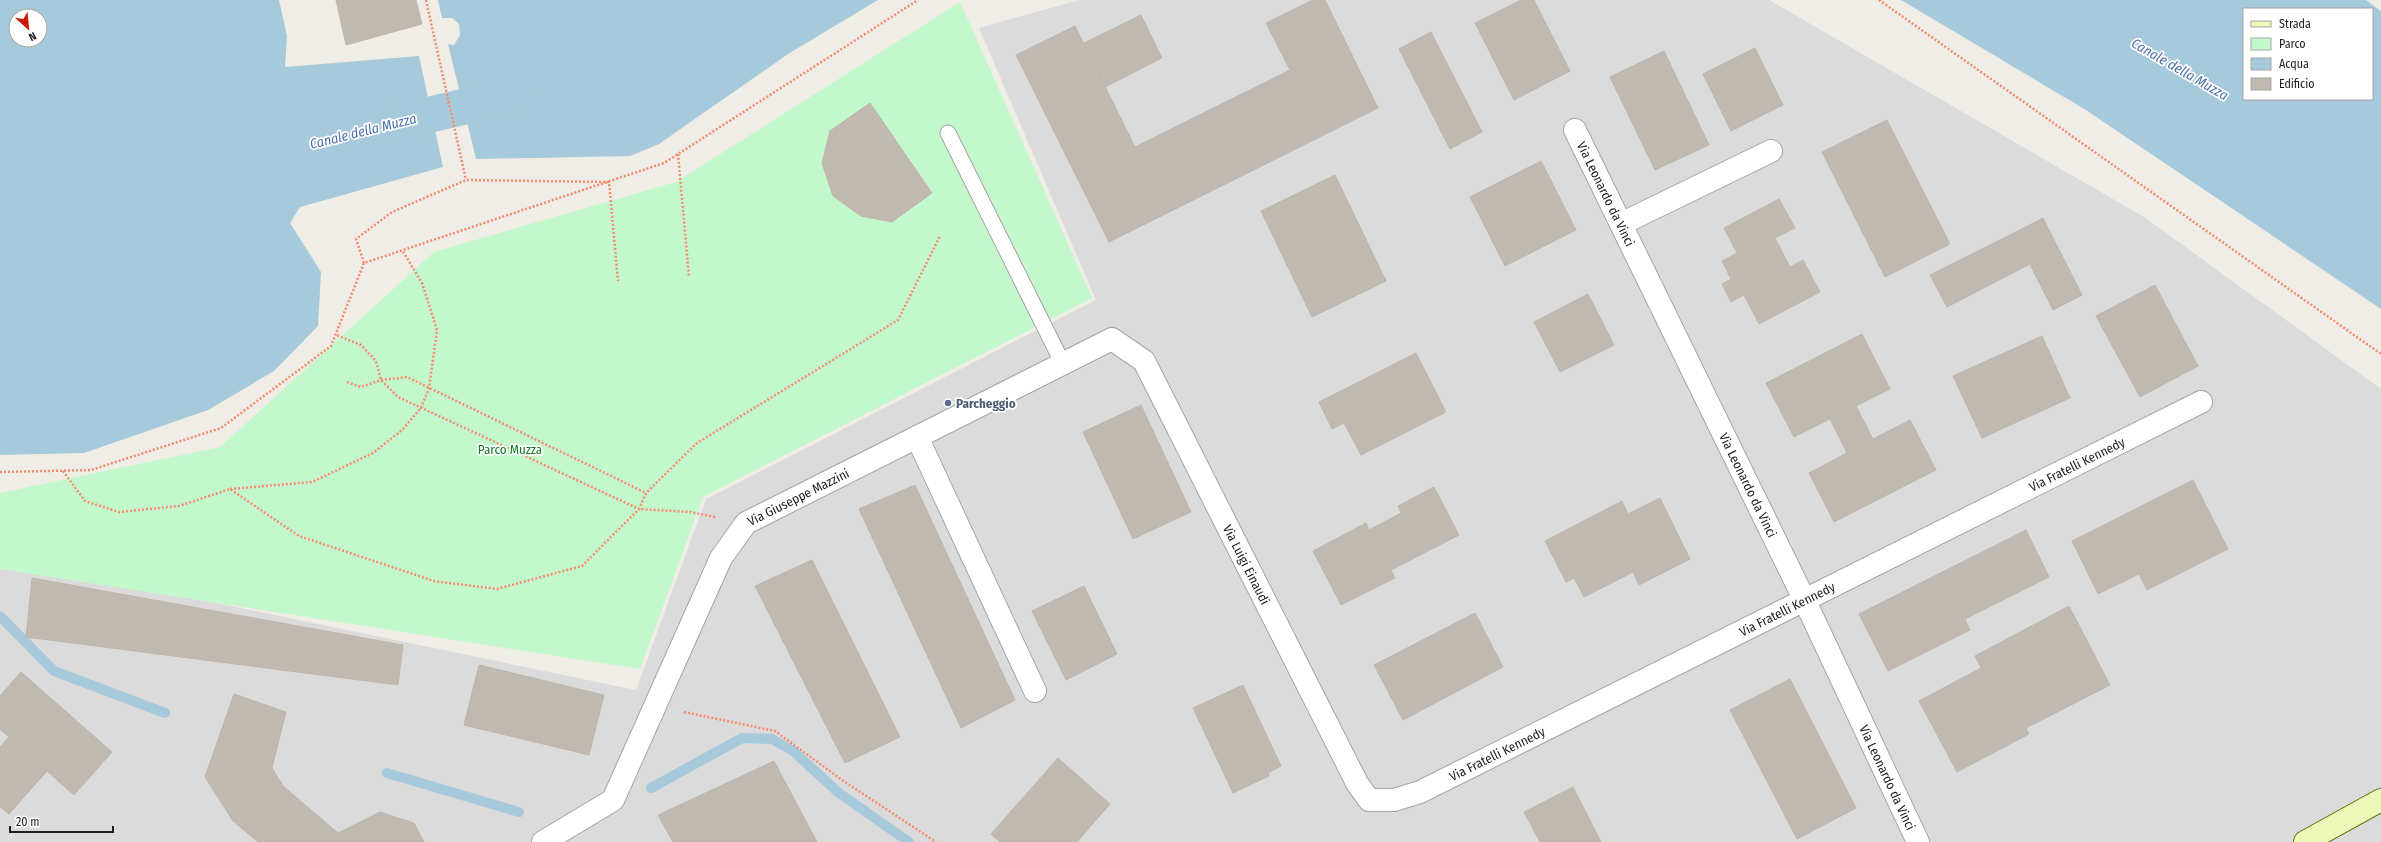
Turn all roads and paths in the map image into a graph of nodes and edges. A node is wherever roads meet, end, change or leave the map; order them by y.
1 (426, 0) edge
2 (918, 0) edge
3 (1879, 0) edge
4 (1575, 130) dead end
5 (948, 132) dead end
6 (1771, 151) dead end
7 (678, 154) junction
8 (466, 180) junction
9 (609, 182) junction
10 (1621, 224) junction
11 (940, 236) dead end
12 (402, 250) junction
13 (364, 263) junction
14 (689, 277) dead end
15 (618, 281) dead end
16 (336, 335) junction
17 (1112, 339) joint
18 (2381, 354) edge
19 (1063, 364) junction
20 (381, 380) junction
21 (347, 382) dead end
22 (429, 388) junction
23 (2201, 402) dead end
24 (421, 408) junction
25 (917, 438) junction
26 (63, 471) junction
27 (0, 472) edge
28 (230, 489) junction
29 (646, 492) junction
30 (639, 509) junction
31 (723, 518) dead end
32 (1804, 599) junction
33 (1035, 691) dead end
34 (656, 706) junction
35 (1369, 800) joint
36 (2381, 800) edge
37 (543, 842) edge
38 (936, 842) edge
39 (1918, 842) edge
40 (2305, 842) edge

1 - 8 path
2 - 7 path
3 - 18 path
4 - 10 street, Via Leonardo da Vinci
5 - 19 lane
6 - 10 street
7 - 9 path
7 - 14 path
8 - 9 path
8 - 13 path
9 - 12 path
9 - 15 path
10 - 32 street, Via Leonardo da Vinci
11 - 29 path
12 - 13 path
12 - 22 path
13 - 16 path
16 - 20 path
16 - 26 path
17 - 19 street, Via Giuseppe Mazzini
17 - 35 street, Via Luigi Einaudi
19 - 25 street, Via Giuseppe Mazzini
20 - 21 path
20 - 22 path
20 - 24 path
22 - 24 path
22 - 29 path
23 - 32 street, Via Fratelli Kennedy
24 - 28 path
24 - 30 path
25 - 33 street
25 - 34 street, Via Giuseppe Mazzini
26 - 27 path
26 - 28 path
28 - 30 path
29 - 30 path
30 - 31 path
32 - 35 street, Via Fratelli Kennedy
32 - 39 street, Via Leonardo da Vinci
34 - 37 street, Via Giuseppe Mazzini
34 - 38 path
36 - 40 street

